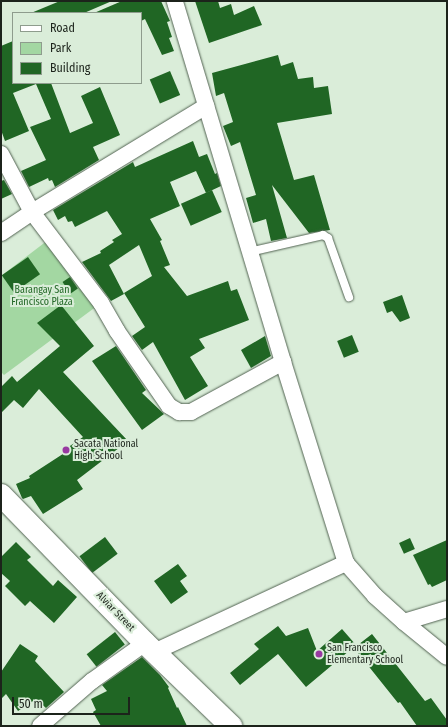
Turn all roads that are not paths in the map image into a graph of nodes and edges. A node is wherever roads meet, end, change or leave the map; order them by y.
1 (175, 1) edge
2 (206, 106) junction
3 (1, 154) edge
4 (32, 212) junction
5 (1, 233) edge
6 (250, 252) junction
7 (349, 297) dead end
8 (283, 362) junction
9 (1, 496) edge
10 (346, 563) junction
11 (447, 609) edge
12 (404, 622) junction
13 (150, 647) junction
14 (447, 656) edge
15 (40, 726) edge
16 (232, 726) edge

1 - 2 street
2 - 4 street
2 - 6 street
3 - 4 street
4 - 5 street
4 - 8 street
6 - 7 lane
6 - 8 street
8 - 10 street
9 - 13 street, Alviar Street
10 - 12 street
10 - 13 street
11 - 12 street
12 - 14 street
13 - 15 street
13 - 16 street, Alviar Street

